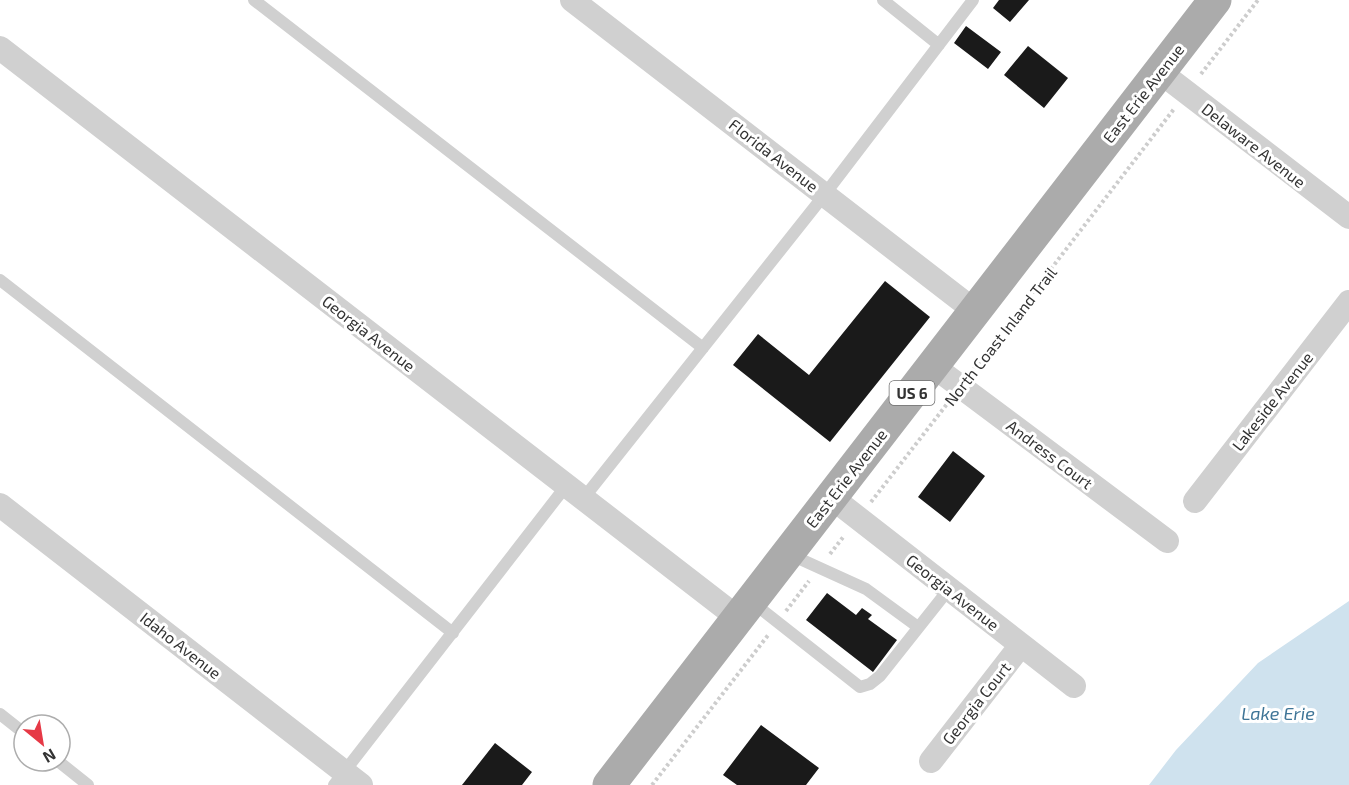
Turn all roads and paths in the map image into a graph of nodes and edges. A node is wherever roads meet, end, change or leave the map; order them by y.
1 (254, 0) edge
2 (572, 0) edge
3 (883, 0) edge
4 (974, 0) edge
5 (1258, 0) edge
6 (1210, 2) edge
7 (939, 45) junction
8 (0, 48) edge
9 (1160, 72) junction
10 (1187, 93) junction
11 (825, 194) junction
12 (1349, 217) edge
13 (0, 280) edge
14 (1349, 302) edge
15 (975, 311) junction
16 (703, 348) junction
17 (933, 366) junction
18 (960, 387) junction
19 (575, 492) junction
20 (831, 497) junction
21 (1195, 501) dead end
22 (0, 505) edge
23 (858, 518) junction
24 (1167, 542) dead end
25 (788, 554) junction
26 (818, 569) junction
27 (949, 589) junction
28 (745, 610) junction
29 (777, 623) junction
30 (918, 627) junction
31 (453, 633) junction
32 (1021, 645) junction
33 (1074, 686) dead end
34 (0, 714) edge
35 (12, 724) edge
36 (932, 761) dead end
37 (72, 772) edge
38 (346, 780) edge
39 (88, 785) edge
40 (609, 785) edge
41 (652, 785) edge

1 - 16 lane
2 - 11 street, Florida Avenue
3 - 7 lane
4 - 7 lane
5 - 10 path, North Coast Inland Trail
6 - 9 main road, East Erie Avenue / US 6
7 - 11 lane
8 - 19 street, Georgia Avenue
9 - 10 street, Delaware Avenue
9 - 15 main road, East Erie Avenue / US 6
10 - 12 street, Delaware Avenue
10 - 18 path, North Coast Inland Trail
11 - 15 street, Florida Avenue
11 - 16 lane
13 - 31 lane
14 - 21 street, Lakeside Avenue
15 - 17 main road, East Erie Avenue / US 6
16 - 19 lane
17 - 18 street, Andress Court
17 - 20 main road, East Erie Avenue / US 6
18 - 23 path, North Coast Inland Trail
18 - 24 street, Andress Court
19 - 28 street, Georgia Avenue
19 - 31 lane
20 - 23 street, Georgia Avenue
20 - 25 main road, East Erie Avenue / US 6
22 - 38 street, Idaho Avenue
23 - 26 path, North Coast Inland Trail
23 - 27 street, Georgia Avenue
25 - 26 lane
25 - 28 main road, East Erie Avenue / US 6
26 - 29 path, North Coast Inland Trail
26 - 30 lane
27 - 30 lane
27 - 32 street, Georgia Avenue
28 - 29 lane
28 - 40 main road, East Erie Avenue / US 6
29 - 30 lane
29 - 41 path, North Coast Inland Trail
31 - 38 lane
32 - 33 street, Georgia Avenue
32 - 36 street, Georgia Court
34 - 35 lane
37 - 39 lane

